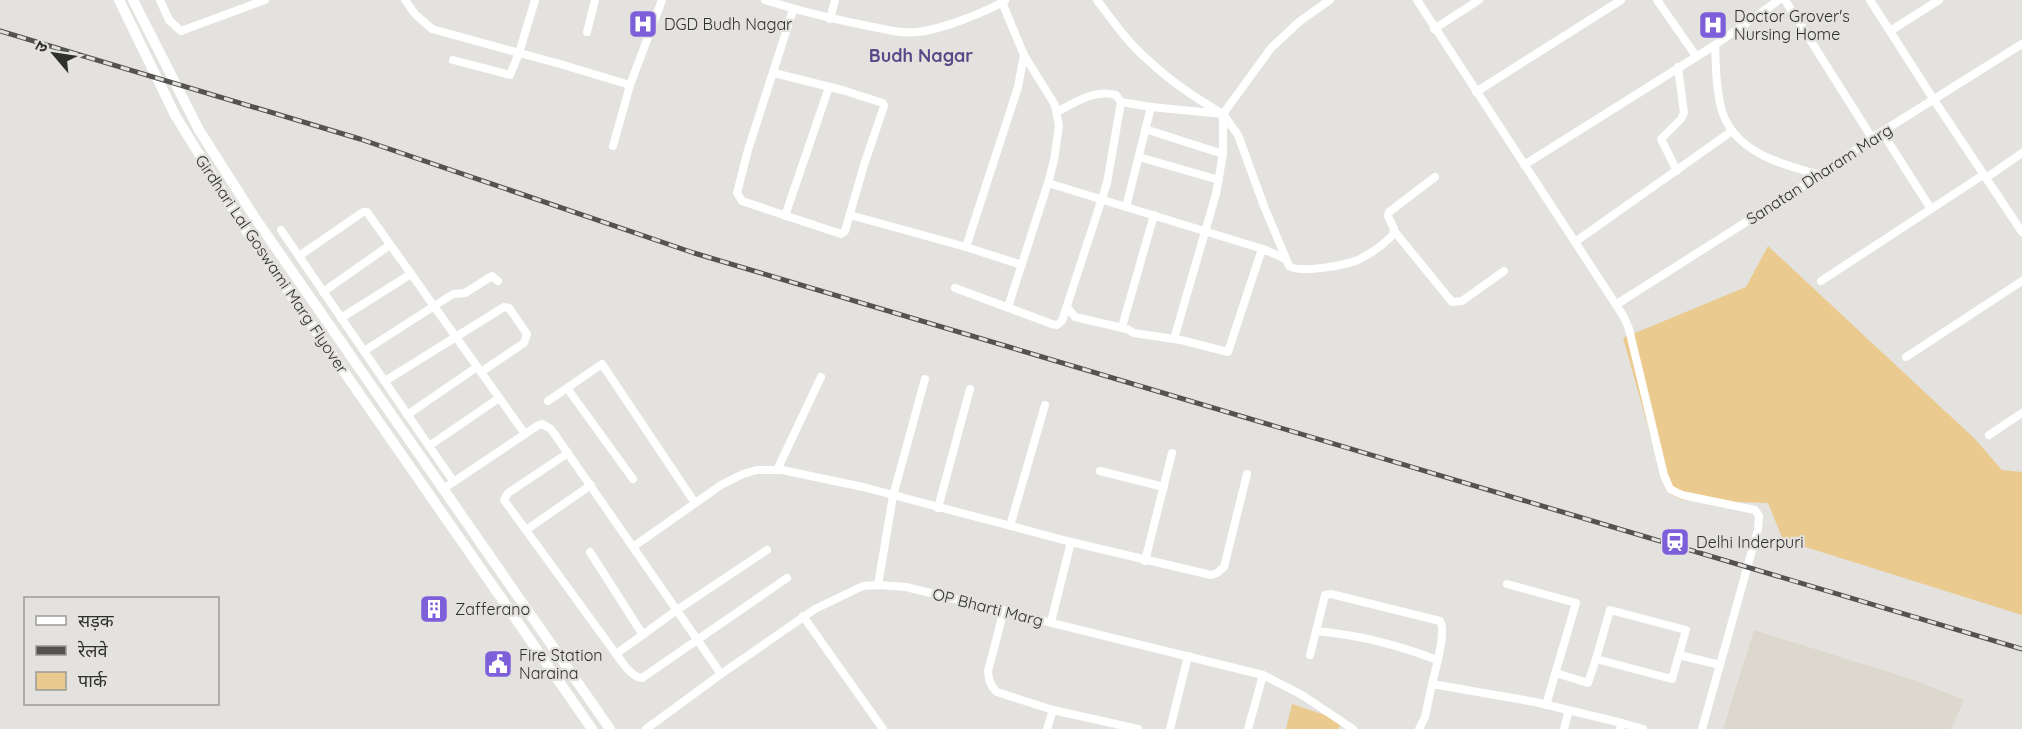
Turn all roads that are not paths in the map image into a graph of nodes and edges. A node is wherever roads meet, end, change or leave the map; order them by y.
1 (119, 0) edge
2 (133, 0) edge
3 (160, 0) edge
4 (265, 0) edge
5 (405, 0) edge
6 (534, 0) edge
7 (595, 0) edge
8 (662, 0) edge
9 (836, 0) edge
10 (1097, 0) edge
11 (1330, 0) edge
12 (1417, 0) edge
13 (1479, 0) edge
14 (1621, 0) edge
15 (1657, 0) edge
16 (1779, 0) edge
17 (1785, 0) edge
18 (1870, 0) edge
19 (1939, 0) edge
20 (770, 1) edge
21 (1004, 1) edge
22 (793, 10) junction
23 (830, 19) junction
24 (1434, 29) junction
25 (1890, 31) junction
26 (586, 32) dead end
27 (2022, 44) edge
28 (1714, 45) junction
29 (519, 53) junction
30 (1024, 55) junction
31 (1696, 56) junction
32 (453, 60) dead end
33 (1678, 67) junction
34 (774, 73) junction
35 (630, 85) junction
36 (829, 87) junction
37 (1476, 92) junction
38 (1934, 100) junction
39 (1121, 102) junction
40 (1151, 107) junction
41 (1057, 112) junction
42 (1223, 114) junction
43 (1145, 129) junction
44 (1732, 131) junction
45 (1882, 132) junction
46 (1872, 138) junction
47 (613, 146) dead end
48 (2022, 153) edge
49 (1223, 154) junction
50 (1138, 157) junction
51 (1524, 165) junction
52 (1677, 171) junction
53 (1820, 175) junction
54 (1985, 176) junction
55 (1435, 177) dead end
56 (1219, 180) junction
57 (1048, 183) junction
58 (1102, 200) junction
59 (1126, 207) junction
60 (1931, 209) junction
61 (850, 215) junction
62 (785, 216) junction
63 (1154, 216) junction
64 (281, 230) dead end
65 (1206, 231) junction
66 (1395, 232) junction
67 (2022, 232) edge
68 (1575, 242) junction
69 (390, 245) junction
70 (966, 247) junction
71 (1266, 250) junction
72 (299, 256) junction
73 (1285, 259) junction
74 (1022, 265) junction
75 (1504, 271) dead end
76 (411, 274) junction
77 (498, 280) dead end
78 (1821, 280) dead end
79 (2022, 281) edge
80 (955, 288) dead end
81 (323, 292) junction
82 (1617, 304) junction
83 (434, 306) junction
84 (1008, 307) junction
85 (1067, 307) junction
86 (341, 318) junction
87 (1122, 327) junction
88 (456, 337) junction
89 (1174, 339) junction
90 (364, 351) junction
91 (1906, 357) dead end
92 (479, 370) junction
93 (821, 376) dead end
94 (925, 379) dead end
95 (385, 381) junction
96 (567, 388) junction
97 (970, 389) dead end
98 (499, 398) junction
99 (548, 400) dead end
100 (1045, 405) dead end
101 (2022, 413) edge
102 (407, 414) junction
103 (525, 434) junction
104 (1989, 435) dead end
105 (429, 446) junction
106 (568, 453) junction
107 (1172, 453) dead end
108 (777, 470) junction
109 (1100, 471) dead end
110 (1247, 474) dead end
111 (633, 479) dead end
112 (454, 482) junction
113 (591, 485) junction
114 (1164, 487) junction
115 (443, 489) junction
116 (893, 496) junction
117 (695, 503) junction
118 (938, 508) junction
119 (1010, 526) junction
120 (526, 530) junction
121 (1071, 542) junction
122 (633, 547) junction
123 (767, 550) dead end
124 (590, 552) dead end
125 (1145, 561) junction
126 (787, 578) dead end
127 (1507, 584) dead end
128 (878, 585) junction
129 (677, 610) junction
130 (1004, 610) junction
131 (803, 616) junction
132 (1051, 622) junction
133 (1317, 631) junction
134 (643, 635) junction
135 (697, 640) junction
136 (616, 654) junction
137 (1310, 655) dead end
138 (1679, 655) junction
139 (1188, 656) junction
140 (1596, 659) junction
141 (1437, 660) junction
142 (1720, 665) junction
143 (1556, 673) junction
144 (721, 674) junction
145 (1263, 675) junction
146 (1432, 684) junction
147 (1546, 705) junction
148 (1053, 710) junction
149 (1569, 710) junction
150 (1621, 726) edge
151 (592, 729) edge
152 (610, 729) edge
153 (646, 729) edge
154 (884, 729) edge
155 (1047, 729) edge
156 (1138, 729) edge
157 (1170, 729) edge
158 (1248, 729) edge
159 (1353, 729) edge
160 (1419, 729) edge
161 (1564, 729) edge
162 (1643, 729) edge
163 (1702, 729) edge

1 - 151 main road, Girdhari Lal Goswami Marg Flyover
2 - 115 main road, Girdhari Lal Goswami Marg Flyover
3 - 4 street
5 - 29 street
6 - 29 street
7 - 26 street
8 - 35 street
9 - 23 street
10 - 42 street
11 - 42 street
12 - 24 street
13 - 24 street
14 - 37 street
15 - 31 street
16 - 28 street
17 - 46 street
18 - 25 street
19 - 25 street
20 - 22 street
21 - 23 street
21 - 30 street
22 - 23 street
22 - 34 street
24 - 37 street
25 - 38 street
27 - 38 street, Sanatan Dharam Marg
28 - 31 street
28 - 44 street
29 - 32 street
29 - 35 street
30 - 41 street
30 - 70 street
31 - 33 street
33 - 51 street
33 - 52 street
34 - 36 street
34 - 62 street
35 - 47 street
36 - 61 street
36 - 62 street
37 - 51 street
38 - 45 street, Sanatan Dharam Marg
38 - 54 street
39 - 40 street
39 - 41 street
39 - 58 street
40 - 42 street
40 - 43 street
41 - 57 street
42 - 49 street
42 - 73 street
43 - 49 street
43 - 50 street
44 - 52 street
44 - 53 street
45 - 46 street, Sanatan Dharam Marg
45 - 60 street
46 - 53 street, Sanatan Dharam Marg
48 - 54 street
49 - 56 street
50 - 56 street
50 - 59 street
51 - 68 street
52 - 68 street
53 - 82 street, Sanatan Dharam Marg
54 - 60 street
54 - 67 street
55 - 66 street
56 - 65 street
57 - 58 street
57 - 74 street
58 - 59 street
58 - 85 street
59 - 63 street
60 - 78 street
61 - 62 street
61 - 70 street
63 - 65 street
63 - 87 street
64 - 72 street
65 - 71 street
65 - 89 street
66 - 73 street
66 - 75 street
68 - 82 street
69 - 72 street
69 - 76 street
69 - 81 street
70 - 74 street
71 - 73 street
71 - 89 street
72 - 81 street
74 - 84 street
76 - 83 street
76 - 86 street
77 - 83 street
79 - 91 street
80 - 84 street
81 - 86 street
82 - 142 street
83 - 88 street
83 - 90 street
84 - 85 street
85 - 87 street
86 - 90 street
87 - 89 street
88 - 92 street
88 - 92 street
88 - 95 street
90 - 95 street
92 - 98 street
92 - 102 street
93 - 108 street
94 - 116 street
95 - 102 street
96 - 99 street
96 - 111 street
96 - 117 street
97 - 118 street
98 - 103 street
98 - 105 street
100 - 119 street
101 - 104 street
102 - 105 street
103 - 106 street
103 - 112 street
105 - 112 street
106 - 113 street
106 - 120 street
107 - 114 street
108 - 116 street
108 - 117 street
109 - 114 street
110 - 125 street
112 - 115 street
113 - 120 street
113 - 122 street
114 - 125 street
115 - 152 main road, Girdhari Lal Goswami Marg Flyover
116 - 118 street
116 - 128 street
117 - 122 street
118 - 119 street
119 - 121 street
120 - 136 street
121 - 125 street
121 - 132 street
122 - 129 street
123 - 129 street
124 - 134 street
126 - 135 street
127 - 143 street
128 - 130 street, OP Bharti Marg
128 - 131 street, OP Bharti Marg
129 - 134 street
129 - 135 street
130 - 132 street, OP Bharti Marg
130 - 148 street
131 - 144 street, OP Bharti Marg
131 - 154 street
132 - 139 street, OP Bharti Marg
133 - 137 street
133 - 141 street
133 - 141 street
134 - 136 street
135 - 136 street
135 - 144 street
138 - 140 street
138 - 140 street
138 - 142 street
139 - 145 street, OP Bharti Marg
139 - 157 street
140 - 143 street
141 - 146 street
142 - 163 street
143 - 147 street
144 - 153 street, OP Bharti Marg
145 - 158 street
145 - 159 street, OP Bharti Marg
146 - 147 street
146 - 160 street
147 - 149 street
148 - 155 street
148 - 156 street
149 - 150 street
149 - 161 street
150 - 162 street

